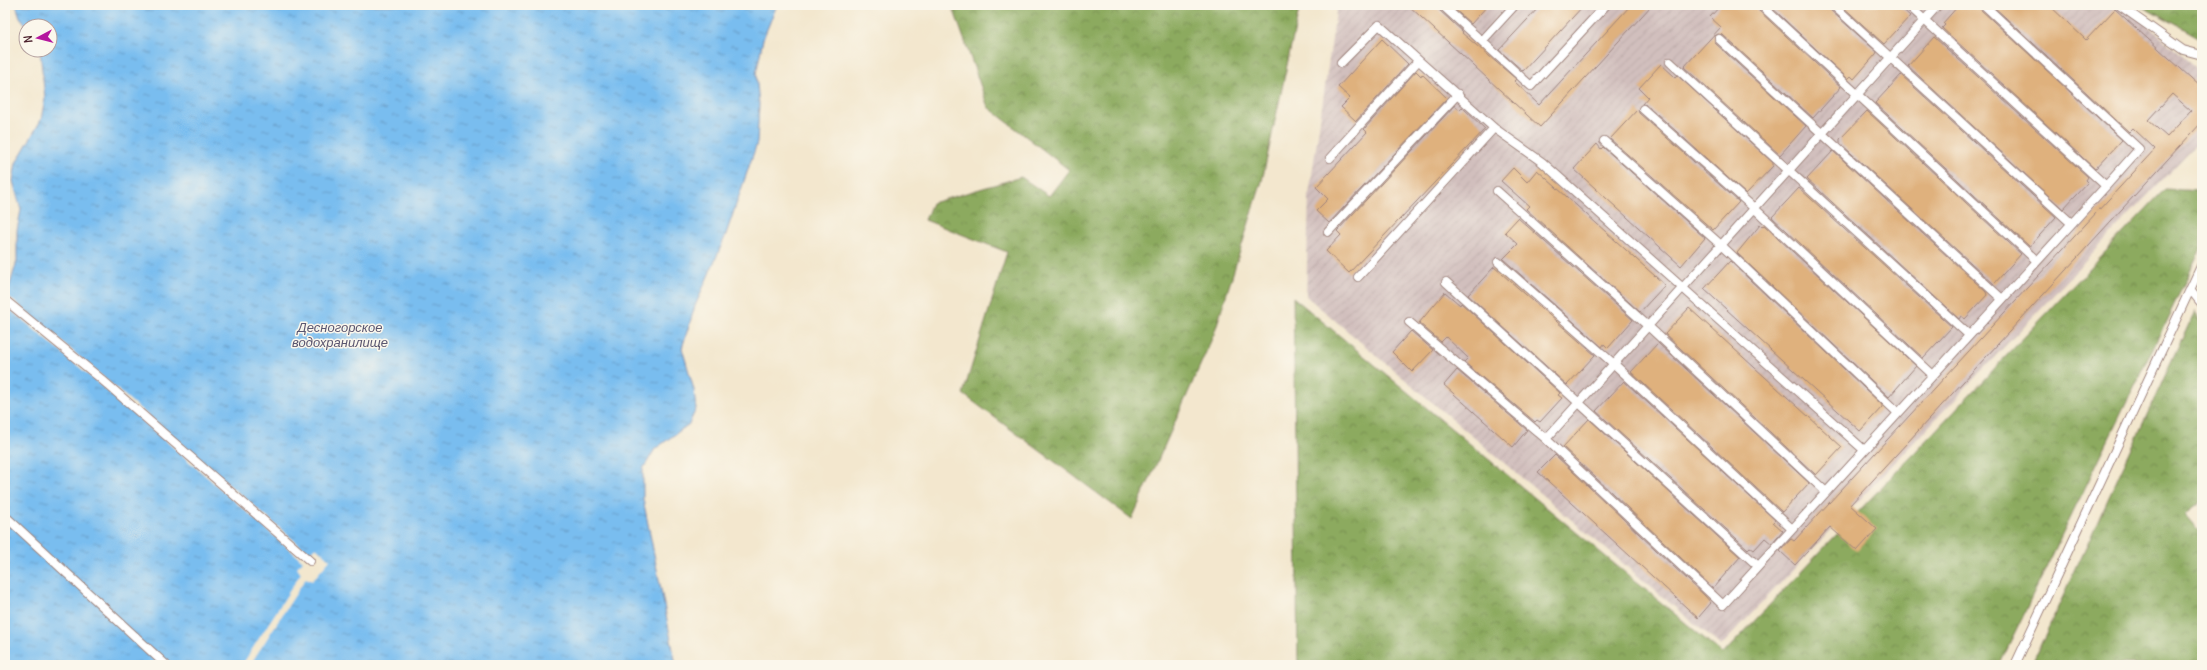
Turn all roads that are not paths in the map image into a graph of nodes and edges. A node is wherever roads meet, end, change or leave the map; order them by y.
1 (1442, 5) edge
2 (1515, 5) edge
3 (1606, 5) edge
4 (1761, 5) edge
5 (1833, 5) edge
6 (1908, 5) edge
7 (1938, 5) edge
8 (1984, 5) edge
9 (2119, 5) edge
10 (1924, 20) junction
11 (1719, 39) dead end
12 (1482, 41) junction
13 (2202, 55) edge
14 (1890, 58) junction
15 (1418, 61) junction
16 (1670, 62) dead end
17 (1341, 63) dead end
18 (1458, 94) junction
19 (1857, 94) junction
20 (1643, 109) dead end
21 (1494, 128) junction
22 (1823, 132) junction
23 (1604, 141) dead end
24 (1330, 158) dead end
25 (1789, 170) junction
26 (2106, 186) junction
27 (1497, 191) dead end
28 (1754, 208) junction
29 (2071, 223) junction
30 (1328, 232) dead end
31 (1721, 245) junction
32 (2036, 261) junction
33 (1498, 262) dead end
34 (2202, 264) edge
35 (1358, 277) dead end
36 (1446, 282) dead end
37 (1683, 287) junction
38 (2190, 289) junction
39 (2002, 299) junction
40 (5, 300) edge
41 (2202, 304) edge
42 (1409, 322) dead end
43 (1648, 326) junction
44 (1969, 335) junction
45 (1614, 364) junction
46 (1933, 375) junction
47 (1579, 403) junction
48 (1898, 413) junction
49 (1546, 439) junction
50 (1864, 450) junction
51 (1826, 492) junction
52 (5, 516) edge
53 (1792, 529) junction
54 (310, 561) dead end
55 (1758, 566) junction
56 (166, 665) edge
57 (2015, 665) edge

1 - 12 lane
2 - 12 lane
3 - 12 lane
4 - 19 lane
5 - 14 lane
6 - 10 lane
7 - 10 lane
8 - 26 lane
9 - 13 lane
10 - 14 lane
10 - 26 lane
11 - 22 lane
14 - 19 lane
14 - 29 lane
15 - 17 lane
15 - 18 lane
15 - 24 lane
16 - 25 lane
18 - 21 lane
18 - 30 lane
19 - 22 lane
19 - 32 lane
20 - 28 lane
21 - 35 lane
21 - 37 lane
22 - 25 lane
22 - 39 lane
23 - 31 lane
25 - 28 lane
25 - 44 lane
26 - 29 lane
27 - 43 lane
28 - 31 lane
28 - 46 lane
29 - 32 lane
31 - 37 lane
31 - 48 lane
32 - 39 lane
33 - 45 lane
34 - 38 lane
36 - 47 lane
37 - 43 lane
37 - 50 lane
38 - 41 lane
38 - 57 lane
39 - 44 lane
40 - 54 lane
42 - 49 lane
43 - 45 lane
43 - 51 lane
44 - 46 lane
45 - 47 lane
45 - 53 lane
46 - 48 lane
47 - 49 lane
47 - 55 lane
48 - 50 lane
49 - 55 lane
50 - 51 lane
51 - 53 lane
52 - 56 lane
53 - 55 lane

